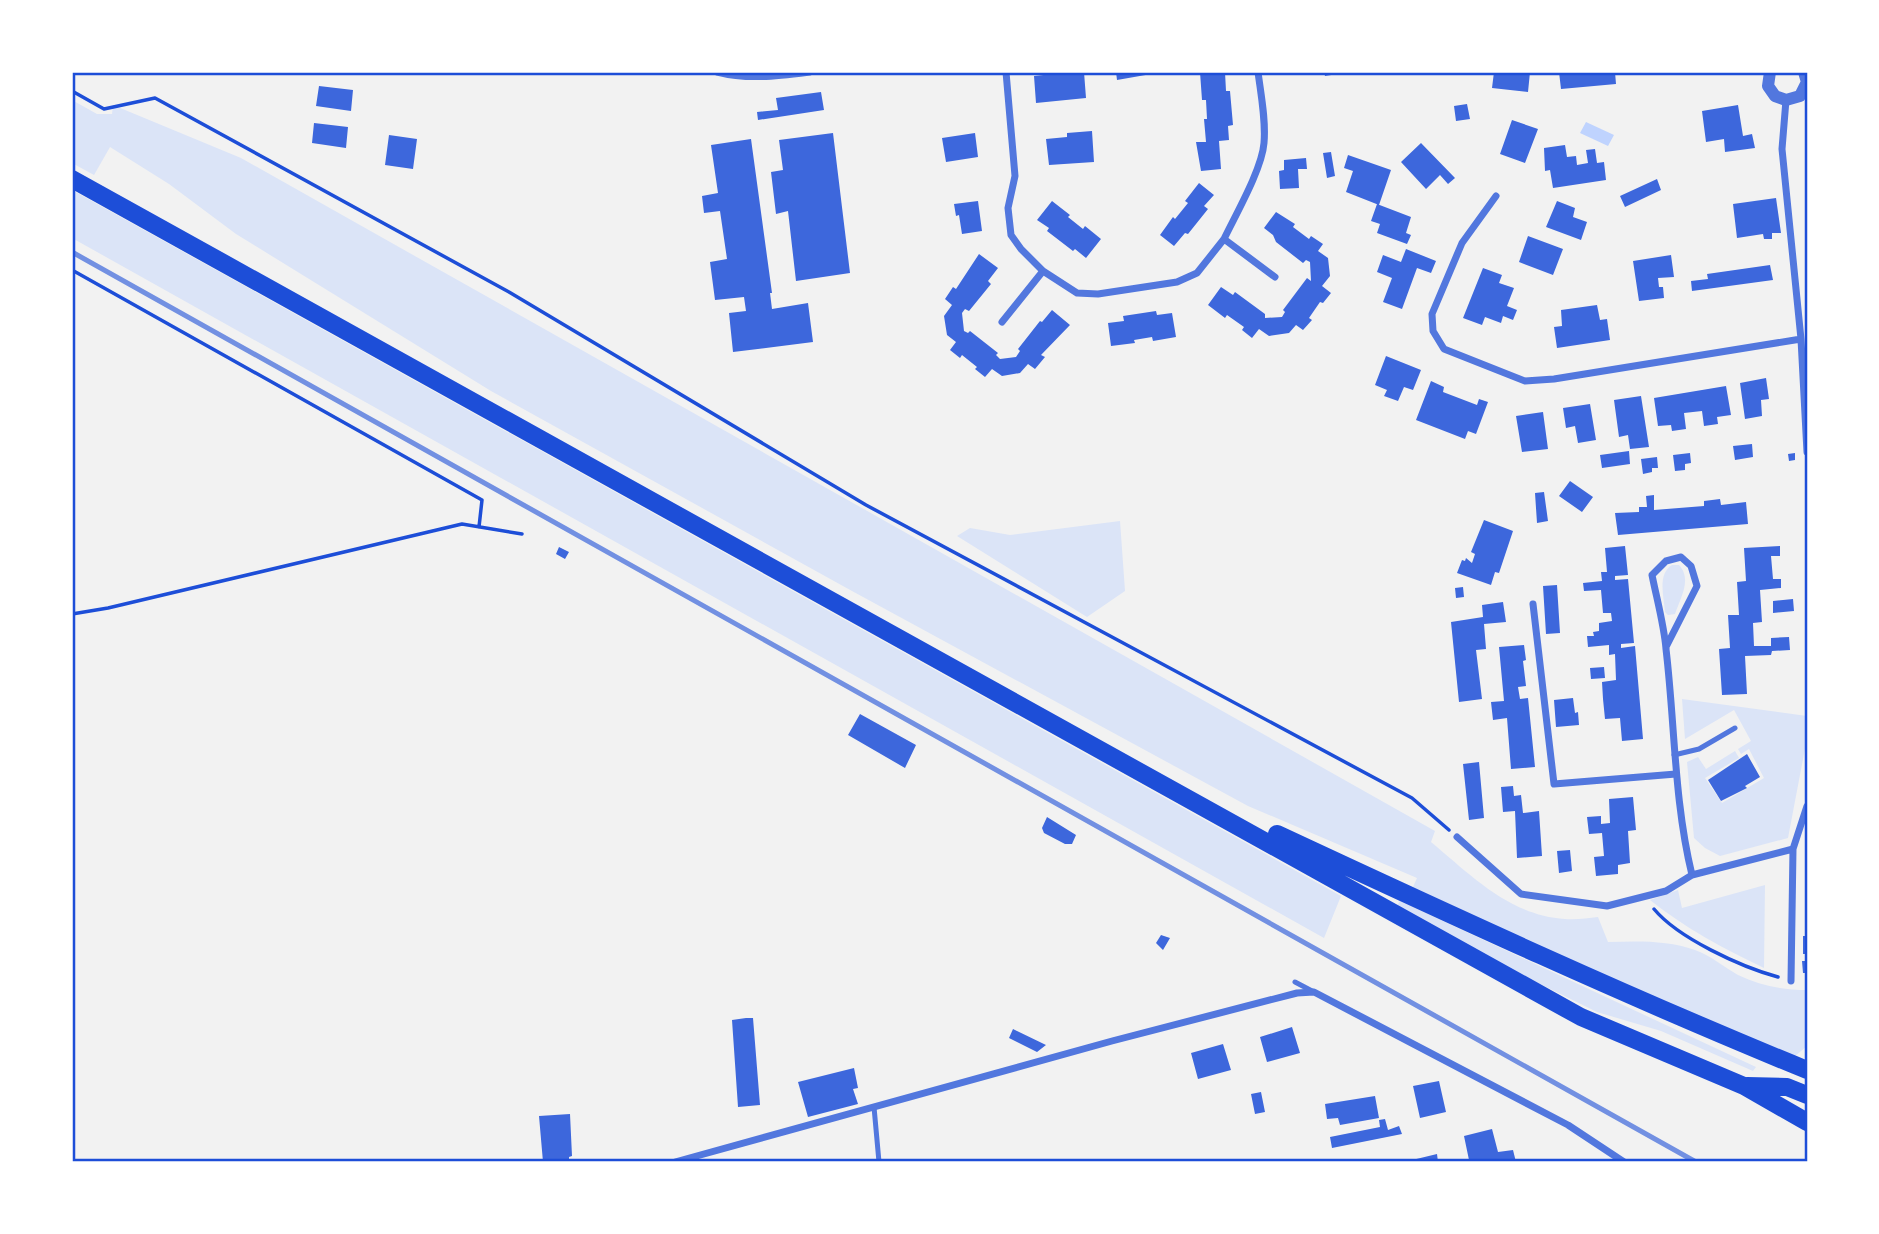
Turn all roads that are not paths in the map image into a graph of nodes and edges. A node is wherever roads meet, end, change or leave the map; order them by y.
1 (717, 72) edge
2 (810, 72) edge
3 (1006, 72) edge
4 (1258, 72) edge
5 (1804, 72) edge
6 (1767, 73) edge
7 (737, 74) edge
8 (1807, 82) edge
9 (1786, 100) junction
10 (72, 178) edge
11 (1496, 196) dead end
12 (1224, 239) junction
13 (1043, 271) junction
14 (1275, 277) dead end
15 (1002, 321) dead end
16 (1801, 339) junction
17 (1807, 452) edge
18 (1533, 604) dead end
19 (1666, 647) junction
20 (1735, 728) dead end
21 (1674, 755) junction
22 (1676, 774) junction
23 (1150, 776) junction
24 (1807, 806) edge
25 (1457, 837) road end
26 (1793, 849) junction
27 (1692, 875) junction
28 (1791, 981) road end
29 (1295, 982) dead end
30 (1314, 992) junction
31 (1807, 1070) edge
32 (1744, 1086) junction
33 (1807, 1095) edge
34 (874, 1107) junction
35 (1807, 1122) edge
36 (675, 1162) edge
37 (879, 1162) edge
38 (1623, 1162) edge

1 - 7 street
2 - 7 street
3 - 13 street
4 - 12 street
5 - 8 street
6 - 9 street
8 - 9 street
9 - 16 street
10 - 23 main road
11 - 16 street
12 - 13 street
12 - 14 street
13 - 15 street
16 - 17 street
18 - 22 street
19 - 19 street
19 - 21 street
20 - 21 lane
21 - 22 street
22 - 27 street
23 - 31 main road
23 - 32 main road
24 - 26 street
25 - 27 street
26 - 27 street
26 - 28 street
29 - 30 lane
30 - 34 street
30 - 38 street
32 - 33 main road
32 - 35 main road
34 - 36 street
34 - 37 lane

